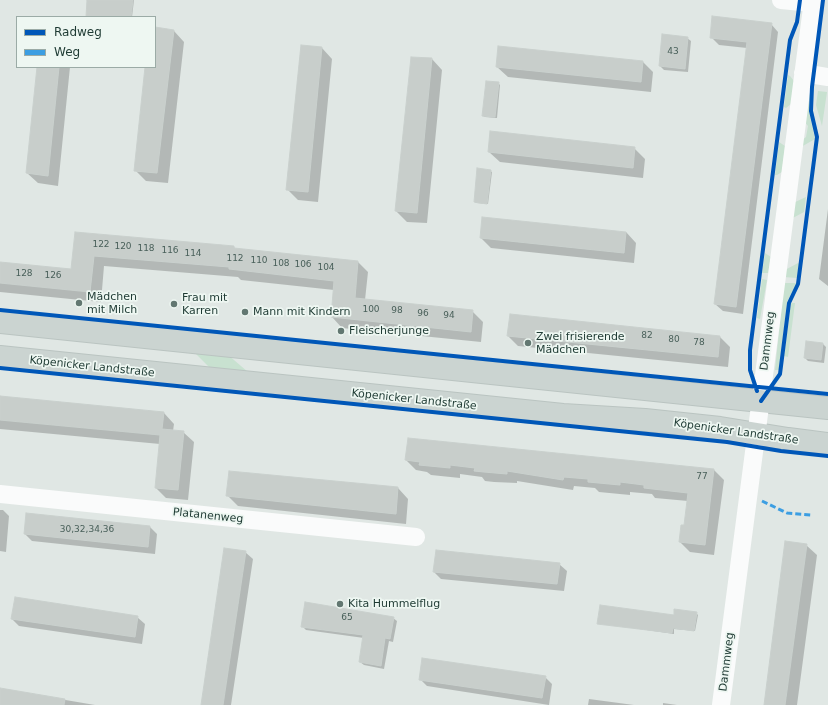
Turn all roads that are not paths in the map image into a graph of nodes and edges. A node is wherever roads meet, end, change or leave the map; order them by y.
1 (781, 0) edge
2 (812, 2) edge
3 (803, 73) junction
4 (828, 77) edge
5 (0, 322) edge
6 (0, 357) edge
7 (761, 401) junction
8 (828, 408) edge
9 (756, 434) junction
10 (828, 444) edge
11 (0, 494) edge
12 (416, 537) dead end
13 (721, 705) edge

1 - 2 street
2 - 3 street, Dammweg
3 - 4 street
3 - 7 street, Dammweg
5 - 7 main road
6 - 9 main road, Köpenicker Landstraße
7 - 8 main road
7 - 9 street, Dammweg
9 - 10 main road, Köpenicker Landstraße
9 - 13 street, Dammweg
11 - 12 street, Platanenweg

